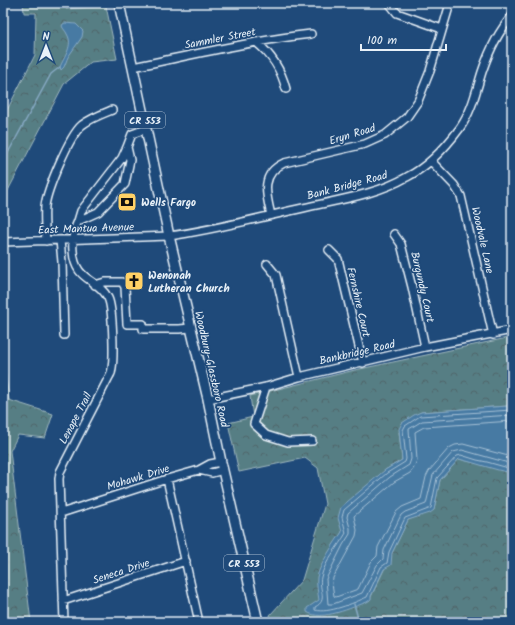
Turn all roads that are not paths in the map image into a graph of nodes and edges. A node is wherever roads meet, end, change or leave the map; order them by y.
1 (119, 3) edge
2 (389, 3) edge
3 (452, 3) edge
4 (512, 16) edge
5 (442, 29) junction
6 (311, 34) dead end
7 (256, 42) junction
8 (133, 67) junction
9 (286, 89) dead end
10 (112, 110) dead end
11 (146, 129) junction
12 (127, 147) junction
13 (431, 161) junction
14 (271, 215) junction
15 (78, 221) junction
16 (394, 234) dead end
17 (169, 236) junction
18 (46, 240) junction
19 (60, 240) junction
20 (72, 240) junction
21 (3, 242) edge
22 (329, 250) dead end
23 (267, 264) dead end
24 (95, 285) junction
25 (191, 328) junction
26 (512, 330) edge
27 (64, 335) dead end
28 (493, 335) junction
29 (425, 347) junction
30 (363, 363) junction
31 (299, 377) junction
32 (266, 387) junction
33 (208, 399) junction
34 (312, 441) dead end
35 (222, 466) junction
36 (167, 479) junction
37 (61, 513) junction
38 (186, 561) junction
39 (63, 601) junction
40 (64, 622) edge
41 (199, 622) edge
42 (258, 622) edge

1 - 8 main road, Woodbury-Glassboro Road / CR 553
2 - 5 street
3 - 5 street, Eryn Road
4 - 13 street, Bank Bridge Road
5 - 14 street, Eryn Road
6 - 7 street, Sammler Street
7 - 8 street, Sammler Street
7 - 9 street
8 - 11 main road, Woodbury-Glassboro Road / CR 553
10 - 18 street
11 - 12 street
11 - 17 main road, Woodbury-Glassboro Road / CR 553
12 - 15 street
12 - 15 street
13 - 14 street, Bank Bridge Road
13 - 28 street, Woodvale Lane
14 - 17 street, Bank Bridge Road
15 - 20 street
16 - 29 street, Burgundy Court
17 - 20 street, East Mantua Avenue
17 - 25 main road, Woodbury-Glassboro Road / CR 553
18 - 19 street, East Mantua Avenue
18 - 21 street, East Mantua Avenue
19 - 20 street, East Mantua Avenue
19 - 27 street
20 - 24 street, Lenape Trail
22 - 30 street, Fernshire Court
23 - 31 street
24 - 25 street
24 - 37 street, Lenape Trail
25 - 33 main road, Woodbury-Glassboro Road / CR 553
26 - 28 street, Bankbridge Road
28 - 29 street, Bankbridge Road
29 - 30 street, Bankbridge Road
30 - 31 street, Bankbridge Road
31 - 32 street, Bankbridge Road
32 - 33 street, Bankbridge Road
32 - 34 street
33 - 35 main road, Woodbury-Glassboro Road / CR 553
35 - 36 street, Mohawk Drive
35 - 42 main road, Woodbury-Glassboro Road / CR 553
36 - 37 street, Mohawk Drive
36 - 38 street
37 - 39 street, Lenape Trail
38 - 39 street, Seneca Drive
38 - 41 street
39 - 40 street, Lenape Trail

